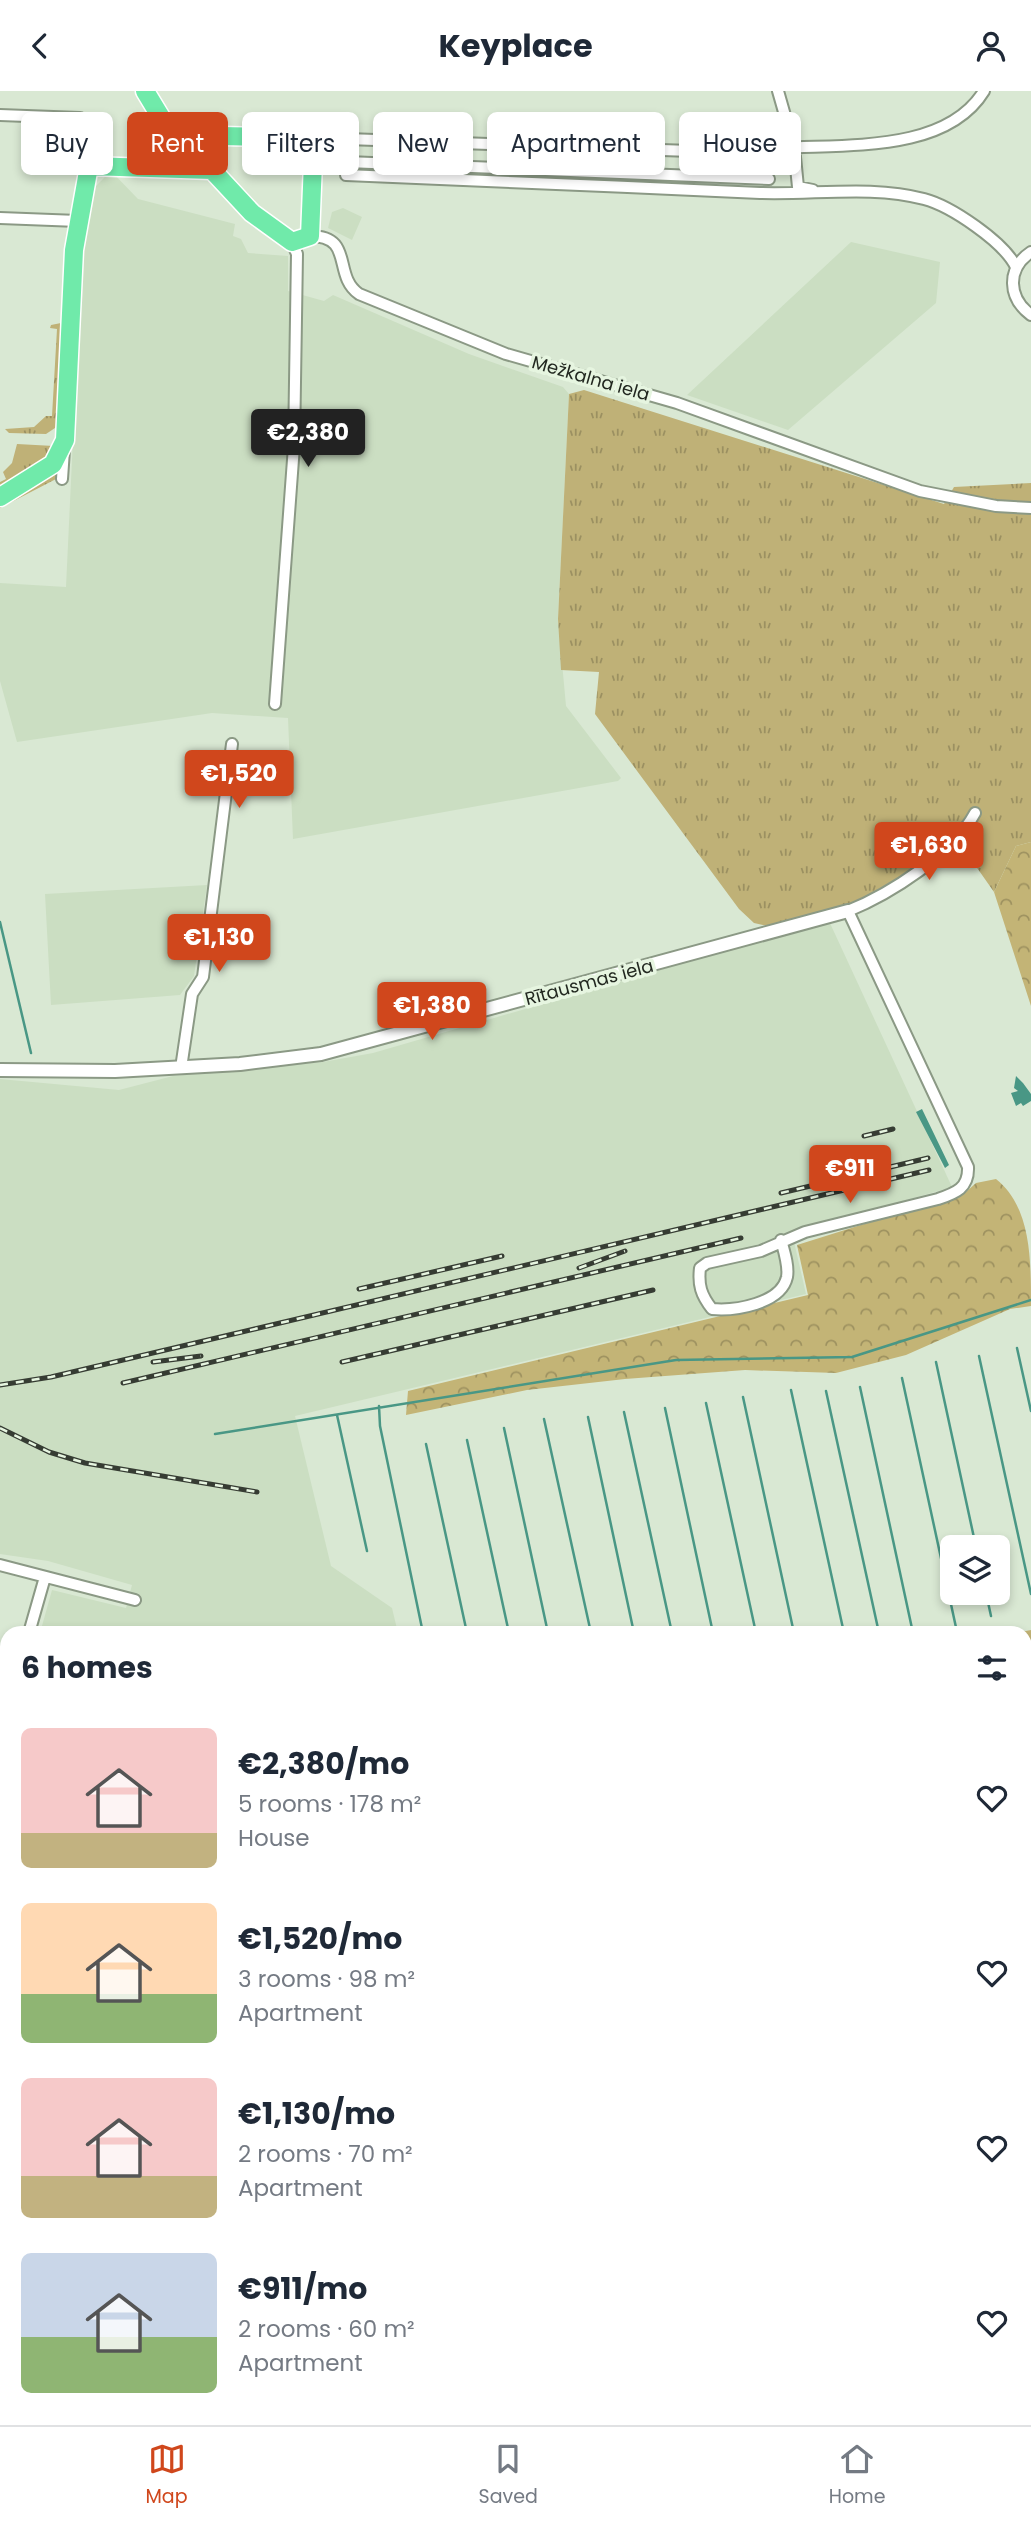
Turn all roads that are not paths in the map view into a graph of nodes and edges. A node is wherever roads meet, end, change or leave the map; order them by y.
1 (145, 91) edge
2 (778, 91) edge
3 (984, 91) edge
4 (784, 112) edge
5 (0, 115) edge
6 (21, 116) edge
7 (359, 139) edge
8 (801, 147) edge
9 (679, 151) edge
10 (473, 168) edge
11 (346, 175) dead end
12 (797, 175) edge
13 (390, 176) joint
14 (769, 179) dead end
15 (822, 193) junction
16 (0, 218) edge
17 (78, 221) junction
18 (310, 236) junction
19 (292, 242) junction
20 (1031, 252) edge
21 (1016, 267) junction
22 (1031, 315) edge
23 (65, 440) junction
24 (62, 479) dead end
25 (0, 497) edge
26 (1031, 508) edge
27 (275, 704) dead end
28 (232, 744) dead end
29 (975, 813) dead end
30 (848, 911) junction
31 (181, 1068) junction
32 (0, 1070) edge
33 (781, 1240) junction
34 (0, 1565) edge
35 (45, 1577) junction
36 (135, 1600) dead end
37 (31, 1626) edge

1 - 18 highway
2 - 4 street
3 - 8 street
5 - 6 street
7 - 9 street
10 - 14 street
11 - 13 street
12 - 15 street
13 - 15 street
15 - 21 street
16 - 17 street
17 - 19 highway
17 - 23 highway
18 - 19 highway
18 - 26 street, Mežkalna iela
19 - 27 street
20 - 21 street
21 - 22 street
23 - 24 street
23 - 25 highway
28 - 31 street
29 - 30 street, Rītausmas iela
30 - 31 street, Rītausmas iela
30 - 33 street
31 - 32 street, Rītausmas iela
33 - 33 street
34 - 35 street
35 - 36 street
35 - 37 street

